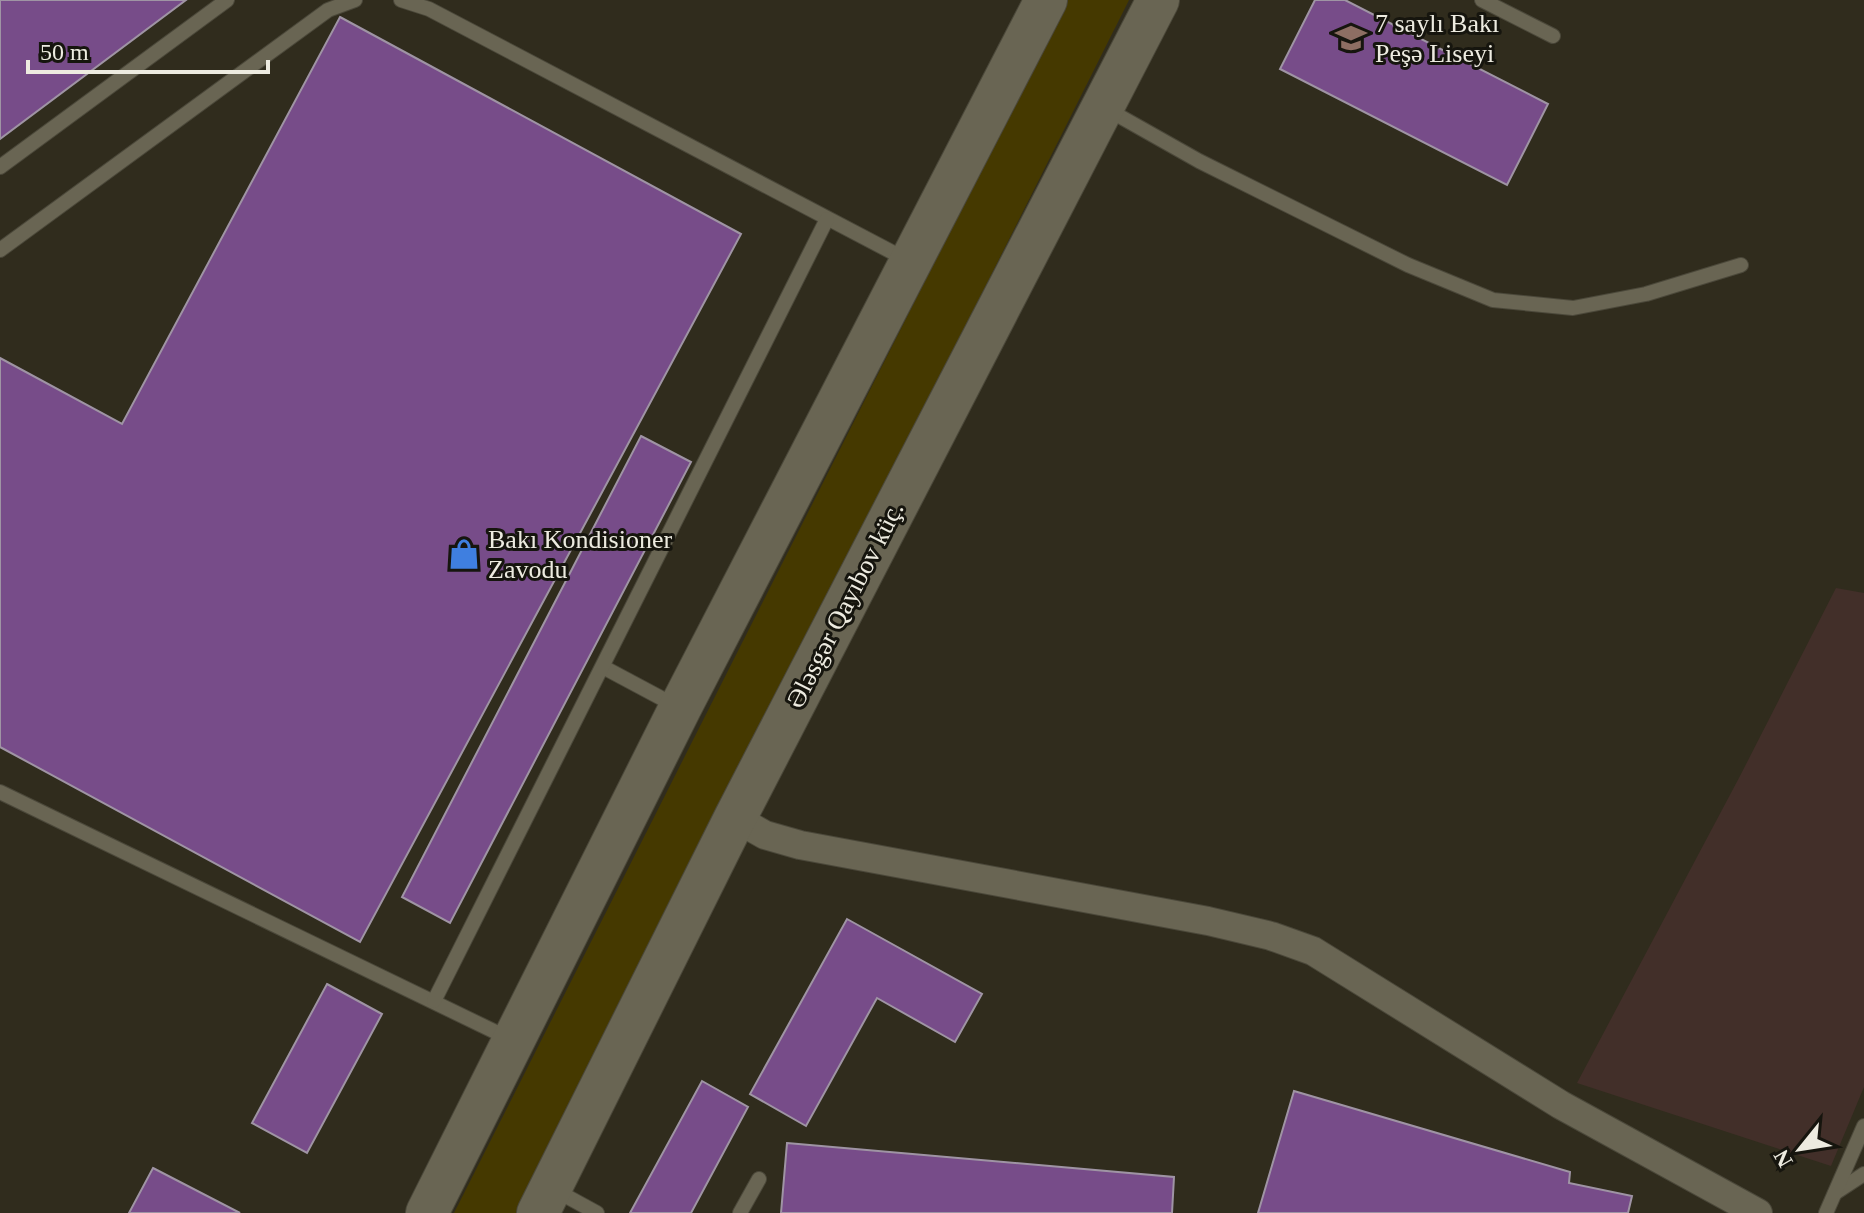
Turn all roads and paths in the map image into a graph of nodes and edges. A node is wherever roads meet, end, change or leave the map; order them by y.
1 (227, 0) edge
2 (355, 0) edge
3 (401, 0) edge
4 (1046, 0) edge
5 (1158, 0) edge
6 (1482, 0) edge
7 (1553, 36) dead end
8 (1102, 106) junction
9 (0, 167) edge
10 (827, 219) junction
11 (0, 250) edge
12 (912, 263) junction
13 (1741, 265) dead end
14 (603, 667) junction
15 (680, 708) junction
16 (0, 792) edge
17 (735, 818) junction
18 (434, 1001) junction
19 (514, 1041) junction
20 (1864, 1126) edge
21 (1864, 1174) edge
22 (759, 1179) dead end
23 (1834, 1193) junction
24 (545, 1200) edge
25 (427, 1213) edge
26 (597, 1213) edge
27 (740, 1213) edge
28 (1758, 1213) edge
29 (1826, 1213) edge

1 - 9 lane
2 - 11 lane
3 - 10 lane
4 - 12 main road
5 - 8 main road, Ələsgər Qayıbov küç.
6 - 7 lane
8 - 13 lane
8 - 17 main road, Ələsgər Qayıbov küç.
10 - 12 lane
10 - 14 lane
12 - 15 main road
14 - 15 lane
14 - 18 lane
15 - 19 main road
16 - 18 lane
17 - 24 main road, Ələsgər Qayıbov küç.
17 - 28 street
18 - 19 lane
19 - 25 main road
20 - 23 lane
21 - 23 lane
22 - 27 lane
23 - 29 lane
24 - 26 lane

